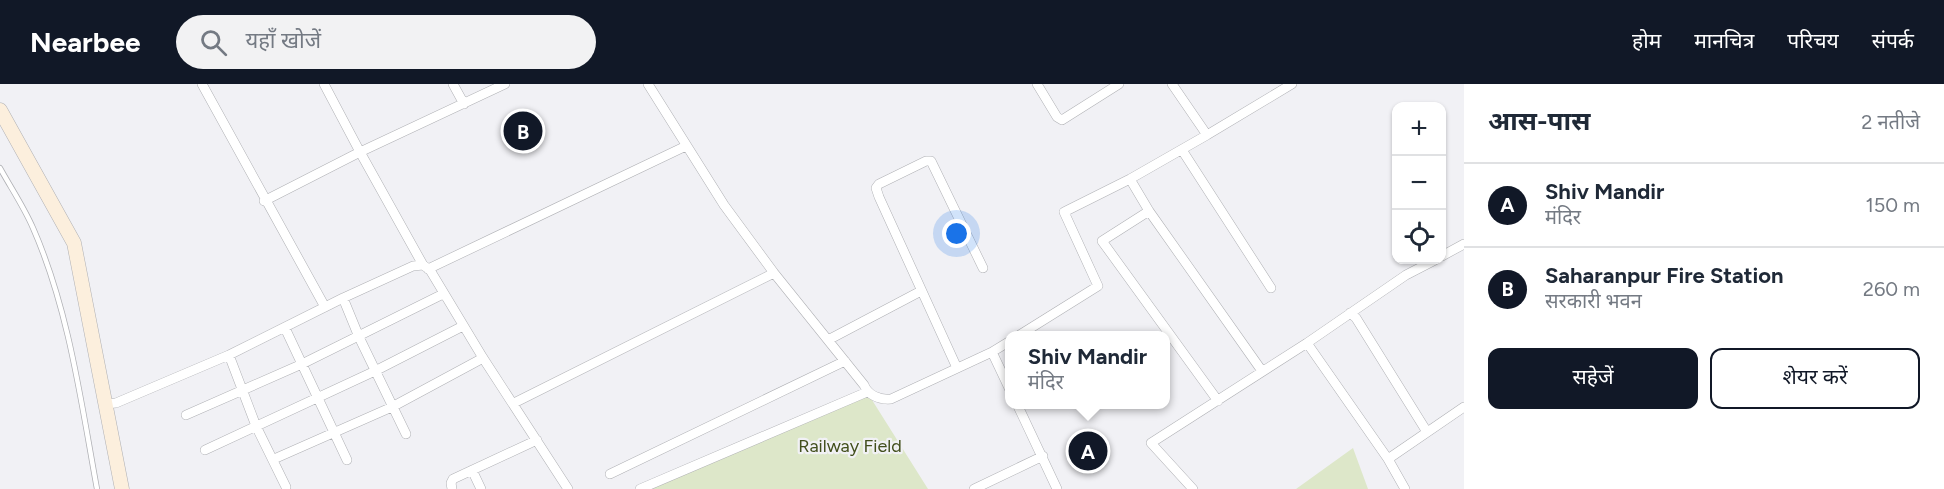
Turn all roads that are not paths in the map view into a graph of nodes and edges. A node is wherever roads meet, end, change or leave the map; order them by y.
1 (202, 84) edge
2 (324, 84) edge
3 (453, 84) edge
4 (505, 84) edge
5 (648, 84) edge
6 (1037, 84) edge
7 (1119, 84) edge
8 (1172, 84) edge
9 (1292, 84) edge
10 (1276, 88) edge
11 (464, 104) junction
12 (0, 110) edge
13 (1207, 135) junction
14 (686, 146) junction
15 (1182, 150) junction
16 (360, 153) junction
17 (0, 168) edge
18 (1130, 179) junction
19 (264, 201) junction
20 (1149, 211) junction
21 (1464, 244) edge
22 (1446, 254) edge
23 (1427, 264) edge
24 (426, 267) junction
25 (983, 268) dead end
26 (774, 273) junction
27 (1271, 288) dead end
28 (921, 291) junction
29 (443, 294) junction
30 (343, 298) junction
31 (325, 307) junction
32 (1350, 314) junction
33 (463, 326) junction
34 (285, 328) junction
35 (1026, 331) edge
36 (1168, 331) edge
37 (1170, 334) edge
38 (359, 337) junction
39 (828, 340) junction
40 (1005, 343) edge
41 (1307, 343) junction
42 (992, 352) junction
43 (229, 355) junction
44 (483, 358) junction
45 (845, 361) junction
46 (302, 364) junction
47 (957, 368) junction
48 (375, 371) junction
49 (1262, 371) junction
50 (1005, 379) edge
51 (243, 391) junction
52 (867, 392) junction
53 (317, 398) junction
54 (1218, 400) junction
55 (514, 403) junction
56 (105, 404) junction
57 (392, 407) junction
58 (1464, 407) edge
59 (1019, 409) edge
60 (186, 415) dead end
61 (256, 426) junction
62 (334, 431) junction
63 (1426, 432) junction
64 (405, 434) dead end
65 (537, 440) junction
66 (205, 450) dead end
67 (1042, 456) junction
68 (273, 459) junction
69 (1388, 459) junction
70 (347, 460) dead end
71 (472, 470) junction
72 (610, 474) dead end
73 (286, 487) dead end
74 (97, 489) edge
75 (122, 489) edge
76 (452, 489) edge
77 (480, 489) edge
78 (568, 489) edge
79 (640, 489) edge
80 (974, 489) edge
81 (1057, 489) edge
82 (1193, 489) edge
83 (1405, 489) edge

1 - 19 street
2 - 16 street
3 - 11 street
4 - 11 street
5 - 14 street
6 - 7 street
8 - 13 street
9 - 10 street
10 - 13 street
11 - 16 street
12 - 56 street
13 - 15 street
14 - 24 street
14 - 26 street
15 - 18 street
15 - 27 street
16 - 19 street
16 - 24 street
17 - 74 lane
18 - 20 street
18 - 35 street
19 - 31 street
20 - 36 street
20 - 49 street
21 - 22 street
23 - 32 street
24 - 29 street
24 - 30 street
25 - 28 street
26 - 39 street
26 - 55 street
28 - 39 street
28 - 47 street
29 - 33 street
29 - 38 street
30 - 31 street
30 - 38 street
31 - 34 street
32 - 41 street
32 - 63 street
33 - 44 street
33 - 48 street
34 - 43 street
34 - 46 street
37 - 54 street
38 - 46 street
38 - 48 street
39 - 45 street
40 - 42 street
41 - 49 street
41 - 69 street
42 - 47 street
42 - 50 street
43 - 51 street
43 - 56 street
44 - 55 street
44 - 57 street
45 - 52 street
45 - 72 street
46 - 51 street
46 - 53 street
47 - 52 street
48 - 53 street
48 - 57 street
49 - 54 street
51 - 60 street
51 - 61 street
52 - 79 street
53 - 61 street
53 - 62 street
54 - 82 street
55 - 65 street
56 - 75 street
57 - 62 street
57 - 64 street
58 - 63 street
59 - 67 street
61 - 66 street
61 - 68 street
62 - 68 street
62 - 70 street
63 - 69 street
65 - 71 street
65 - 78 street
67 - 80 street
67 - 81 street
68 - 73 street
69 - 83 street
71 - 76 street
71 - 77 street

